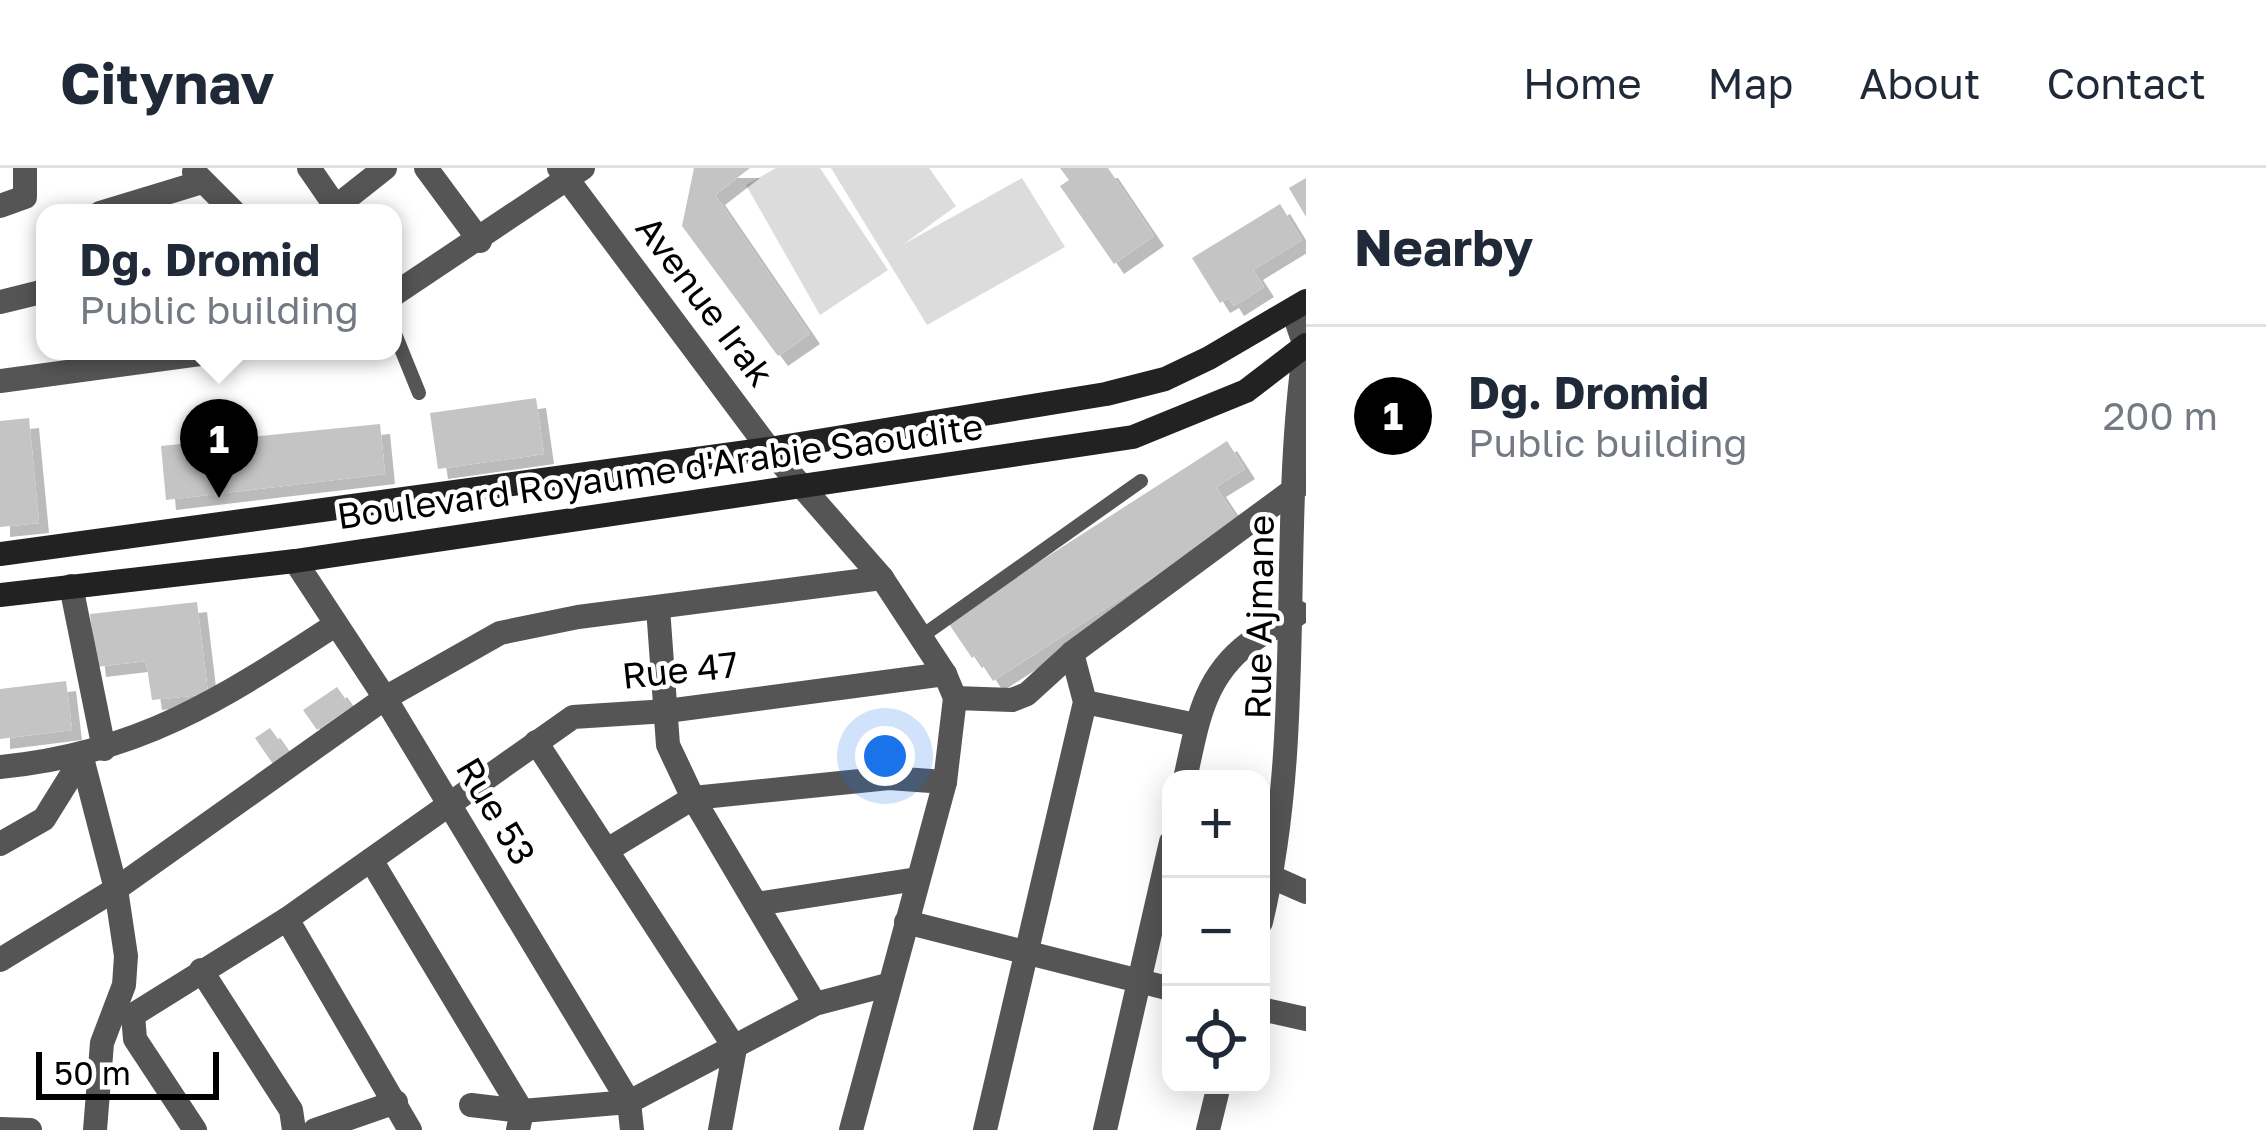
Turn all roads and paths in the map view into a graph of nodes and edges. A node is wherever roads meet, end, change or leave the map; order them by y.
1 (25, 168) edge
2 (309, 168) edge
3 (385, 168) edge
4 (426, 168) edge
5 (569, 172) edge
6 (197, 175) edge
7 (123, 204) edge
8 (226, 204) edge
9 (329, 204) edge
10 (340, 204) edge
11 (0, 206) edge
12 (480, 241) junction
13 (402, 289) edge
14 (36, 293) edge
15 (0, 302) edge
16 (1299, 306) edge
17 (1305, 346) edge
18 (402, 352) edge
19 (91, 360) edge
20 (46, 363) edge
21 (0, 381) edge
22 (418, 393) dead end
23 (770, 449) junction
24 (1141, 481) dead end
25 (1302, 484) edge
26 (801, 488) junction
27 (228, 526) junction
28 (0, 554) edge
29 (295, 561) junction
30 (225, 567) junction
31 (881, 578) junction
32 (71, 586) junction
33 (0, 595) edge
34 (658, 608) junction
35 (1298, 614) edge
36 (335, 625) junction
37 (922, 636) junction
38 (1072, 653) junction
39 (945, 674) junction
40 (386, 698) junction
41 (955, 698) junction
42 (1085, 703) junction
43 (667, 711) junction
44 (1196, 725) junction
45 (1300, 730) edge
46 (536, 742) junction
47 (93, 753) junction
48 (0, 767) edge
49 (1187, 770) edge
50 (945, 782) junction
51 (693, 798) junction
52 (451, 806) junction
53 (1294, 827) edge
54 (0, 844) edge
55 (608, 849) junction
56 (370, 860) junction
57 (1163, 878) edge
58 (1274, 878) junction
59 (917, 879) junction
60 (116, 889) junction
61 (1270, 892) edge
62 (1306, 892) edge
63 (756, 904) junction
64 (287, 919) junction
65 (906, 922) junction
66 (1028, 955) junction
67 (0, 960) edge
68 (201, 970) junction
69 (1140, 982) junction
70 (886, 985) junction
71 (1162, 987) edge
72 (815, 1004) junction
73 (123, 1011) junction
74 (1270, 1011) edge
75 (1306, 1019) edge
76 (735, 1048) junction
77 (1217, 1094) edge
78 (396, 1102) junction
79 (629, 1102) junction
80 (472, 1105) dead end
81 (520, 1121) edge
82 (0, 1129) edge
83 (30, 1130) edge
84 (95, 1130) edge
85 (195, 1130) edge
86 (294, 1130) edge
87 (315, 1130) edge
88 (410, 1130) edge
89 (632, 1130) edge
90 (720, 1130) edge
91 (850, 1130) edge
92 (985, 1130) edge
93 (1105, 1130) edge
94 (1208, 1130) edge

1 - 11 street
2 - 9 street
3 - 10 street
4 - 12 street
5 - 12 street
5 - 23 street, Avenue Irak
6 - 7 street
6 - 8 street
12 - 13 street
14 - 15 street
16 - 17 street, Rue Ajmane
16 - 23 main road, Boulevard Royaume d'Arabie Saoudite
17 - 25 street, Rue Ajmane
17 - 26 main road, Boulevard Royaume d'Arabie Saoudite
18 - 22 lane
19 - 20 street
20 - 21 street
23 - 26 street, Avenue Irak
23 - 27 main road, Boulevard Royaume d'Arabie Saoudite
24 - 37 lane
25 - 35 street, Rue Ajmane
25 - 38 street
26 - 29 main road, Boulevard Royaume d'Arabie Saoudite
26 - 31 street, Avenue Irak
27 - 28 main road, Boulevard Royaume d'Arabie Saoudite
27 - 30 main road
29 - 30 main road, Boulevard Royaume d'Arabie Saoudite
29 - 36 street, Rue 53
30 - 32 main road, Boulevard Royaume d'Arabie Saoudite
31 - 34 street
31 - 37 street, Avenue Irak
32 - 33 main road, Boulevard Royaume d'Arabie Saoudite
32 - 47 street
34 - 40 street
34 - 43 street
35 - 44 street
35 - 45 street, Rue Ajmane
36 - 40 street, Rue 53
36 - 47 street
37 - 39 street, Avenue Irak
38 - 41 street
38 - 42 street
39 - 41 street, Avenue Irak
39 - 43 street, Rue 47
40 - 52 street, Rue 53
40 - 60 street
41 - 50 street, Avenue Irak
42 - 44 street
42 - 66 street
43 - 46 street, Rue 47
43 - 51 street
44 - 49 street
45 - 53 street, Rue Ajmane
46 - 52 street, Rue 47
46 - 55 street
47 - 48 street
47 - 54 street
47 - 60 street
50 - 51 street
50 - 59 street, Avenue Irak
51 - 55 street
51 - 63 street
52 - 56 street, Rue 47
52 - 79 street, Rue 53
53 - 58 street, Rue Ajmane
55 - 76 street
56 - 64 street, Rue 47
56 - 81 street
57 - 69 street
58 - 61 street, Rue Ajmane
58 - 62 street
59 - 63 street
59 - 65 street, Avenue Irak
60 - 67 street
60 - 73 street
63 - 72 street
64 - 68 street, Rue 47
64 - 78 street
65 - 66 street
65 - 70 street, Avenue Irak
66 - 69 street
66 - 92 street
68 - 73 street, Rue 47
68 - 86 street
69 - 71 street
69 - 93 street
70 - 72 street
70 - 91 street, Avenue Irak
72 - 76 street
73 - 84 street
73 - 85 street
74 - 75 street
76 - 79 street
76 - 90 street
77 - 94 street
78 - 87 street
78 - 88 street
79 - 81 street
79 - 89 street
80 - 81 street
82 - 83 street

